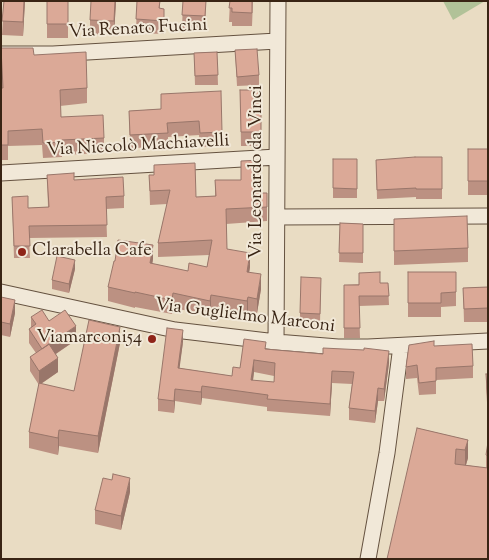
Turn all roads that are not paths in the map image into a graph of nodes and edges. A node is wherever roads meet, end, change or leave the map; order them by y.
1 (278, 1) edge
2 (277, 41) junction
3 (1, 54) edge
4 (277, 158) junction
5 (1, 173) edge
6 (488, 216) edge
7 (277, 217) junction
8 (1, 284) edge
9 (1, 292) edge
10 (488, 341) edge
11 (276, 342) junction
12 (401, 346) junction
13 (368, 559) edge

1 - 2 street, Via Leonardo da Vinci
2 - 3 street, Via Renato Fucini
2 - 4 street, Via Leonardo da Vinci
4 - 5 street, Via Niccolò Machiavelli
4 - 7 street, Via Leonardo da Vinci
6 - 7 street
7 - 11 street, Via Leonardo da Vinci
8 - 9 street
9 - 11 street, Via Guglielmo Marconi
10 - 12 street, Via Guglielmo Marconi
11 - 12 street, Via Guglielmo Marconi
12 - 13 street

